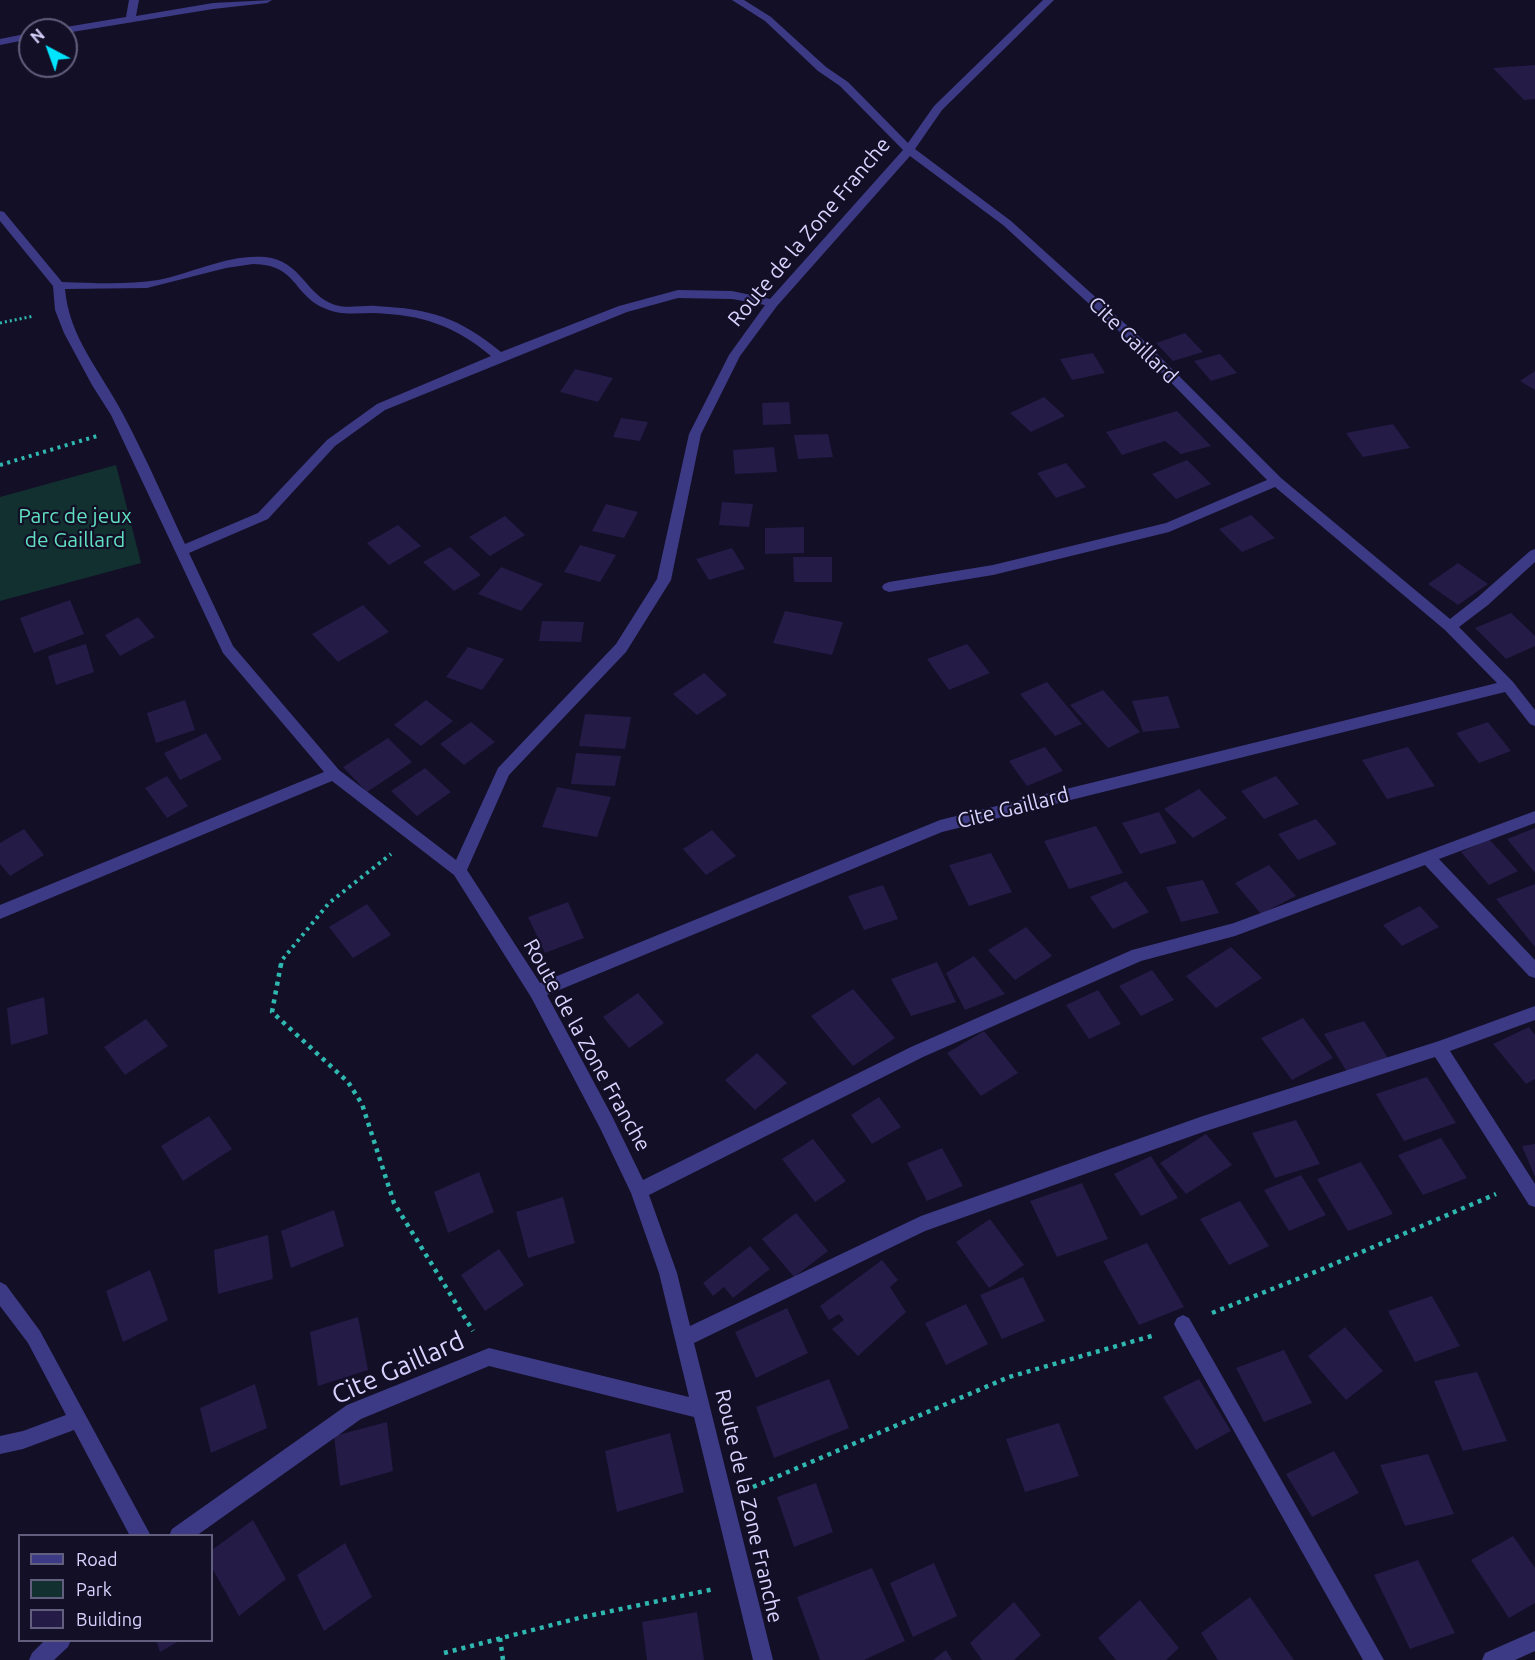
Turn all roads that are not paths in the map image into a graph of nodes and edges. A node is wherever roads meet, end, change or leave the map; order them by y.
1 (134, 0) edge
2 (267, 0) edge
3 (737, 0) edge
4 (1049, 0) edge
5 (130, 19) junction
6 (78, 28) edge
7 (18, 38) edge
8 (0, 42) edge
9 (909, 150) junction
10 (0, 214) edge
11 (17, 234) junction
12 (0, 237) edge
13 (59, 285) junction
14 (773, 303) junction
15 (500, 357) junction
16 (1276, 481) junction
17 (183, 550) junction
18 (1535, 555) edge
19 (889, 587) dead end
20 (1450, 626) junction
21 (1508, 686) junction
22 (1535, 720) edge
23 (334, 774) junction
24 (1535, 817) edge
25 (1426, 856) junction
26 (459, 872) junction
27 (0, 912) edge
28 (1535, 971) edge
29 (537, 992) junction
30 (1535, 1013) edge
31 (1439, 1048) junction
32 (639, 1191) junction
33 (1535, 1199) edge
34 (0, 1291) edge
35 (1183, 1324) road end
36 (685, 1338) junction
37 (703, 1410) junction
38 (79, 1419) junction
39 (0, 1445) edge
40 (140, 1534) edge
41 (183, 1534) edge
42 (1535, 1641) edge
43 (59, 1642) edge
44 (39, 1660) edge
45 (763, 1660) edge
46 (1374, 1660) edge
47 (1492, 1660) edge

1 - 5 street
2 - 5 street
3 - 9 street, Cite Gaillard
4 - 9 street, Route de la Zone Franche
5 - 6 street
7 - 8 street
9 - 14 street, Route de la Zone Franche
9 - 16 street, Cite Gaillard
10 - 11 street
11 - 12 street
11 - 13 street
13 - 15 street
13 - 17 street
14 - 15 street
14 - 26 street, Route de la Zone Franche
15 - 17 street
16 - 19 street
16 - 20 street, Cite Gaillard
17 - 23 street
18 - 20 street
20 - 21 street, Cite Gaillard
21 - 22 street, Cite Gaillard
21 - 29 street, Cite Gaillard
23 - 26 street
23 - 27 street
24 - 25 street
25 - 28 street
25 - 32 street
26 - 29 street, Route de la Zone Franche
29 - 32 street, Route de la Zone Franche
30 - 31 street
31 - 33 street
31 - 36 street
32 - 36 street, Route de la Zone Franche
34 - 38 street
35 - 46 street
36 - 37 street, Route de la Zone Franche
37 - 41 street, Cite Gaillard
37 - 45 street, Route de la Zone Franche
38 - 39 street
38 - 40 street
42 - 47 street
43 - 44 street

